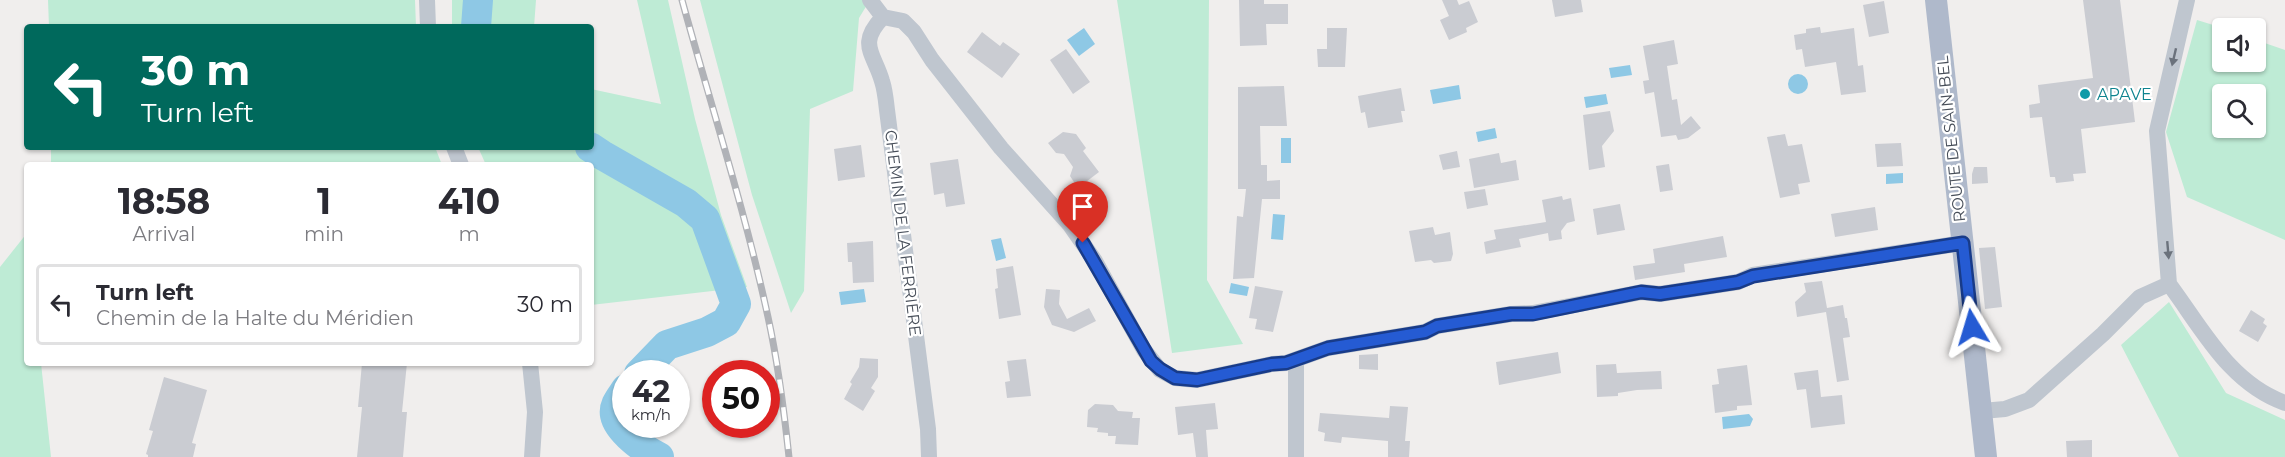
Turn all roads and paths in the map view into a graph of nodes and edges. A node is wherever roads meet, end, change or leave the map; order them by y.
1 (427, 0) edge
2 (870, 0) edge
3 (1936, 0) edge
4 (2187, 0) edge
5 (884, 17) junction
6 (428, 24) edge
7 (1963, 243) junction
8 (2169, 284) junction
9 (1296, 360) junction
10 (530, 366) edge
11 (2285, 403) edge
12 (1982, 411) junction
13 (532, 457) edge
14 (929, 457) edge
15 (1296, 457) edge
16 (1986, 457) edge

1 - 6 street
2 - 5 street
3 - 7 main road, ROUTE DE SAIN-BEL
4 -> 8 street
5 - 9 street
5 - 14 street, CHEMIN DE LA FERRIÈRE
7 - 9 street
7 - 12 main road, ROUTE DE SAIN-BEL
8 - 11 street
8 - 12 street
9 - 15 street
10 - 13 street
12 - 16 main road, ROUTE DE SAIN-BEL

